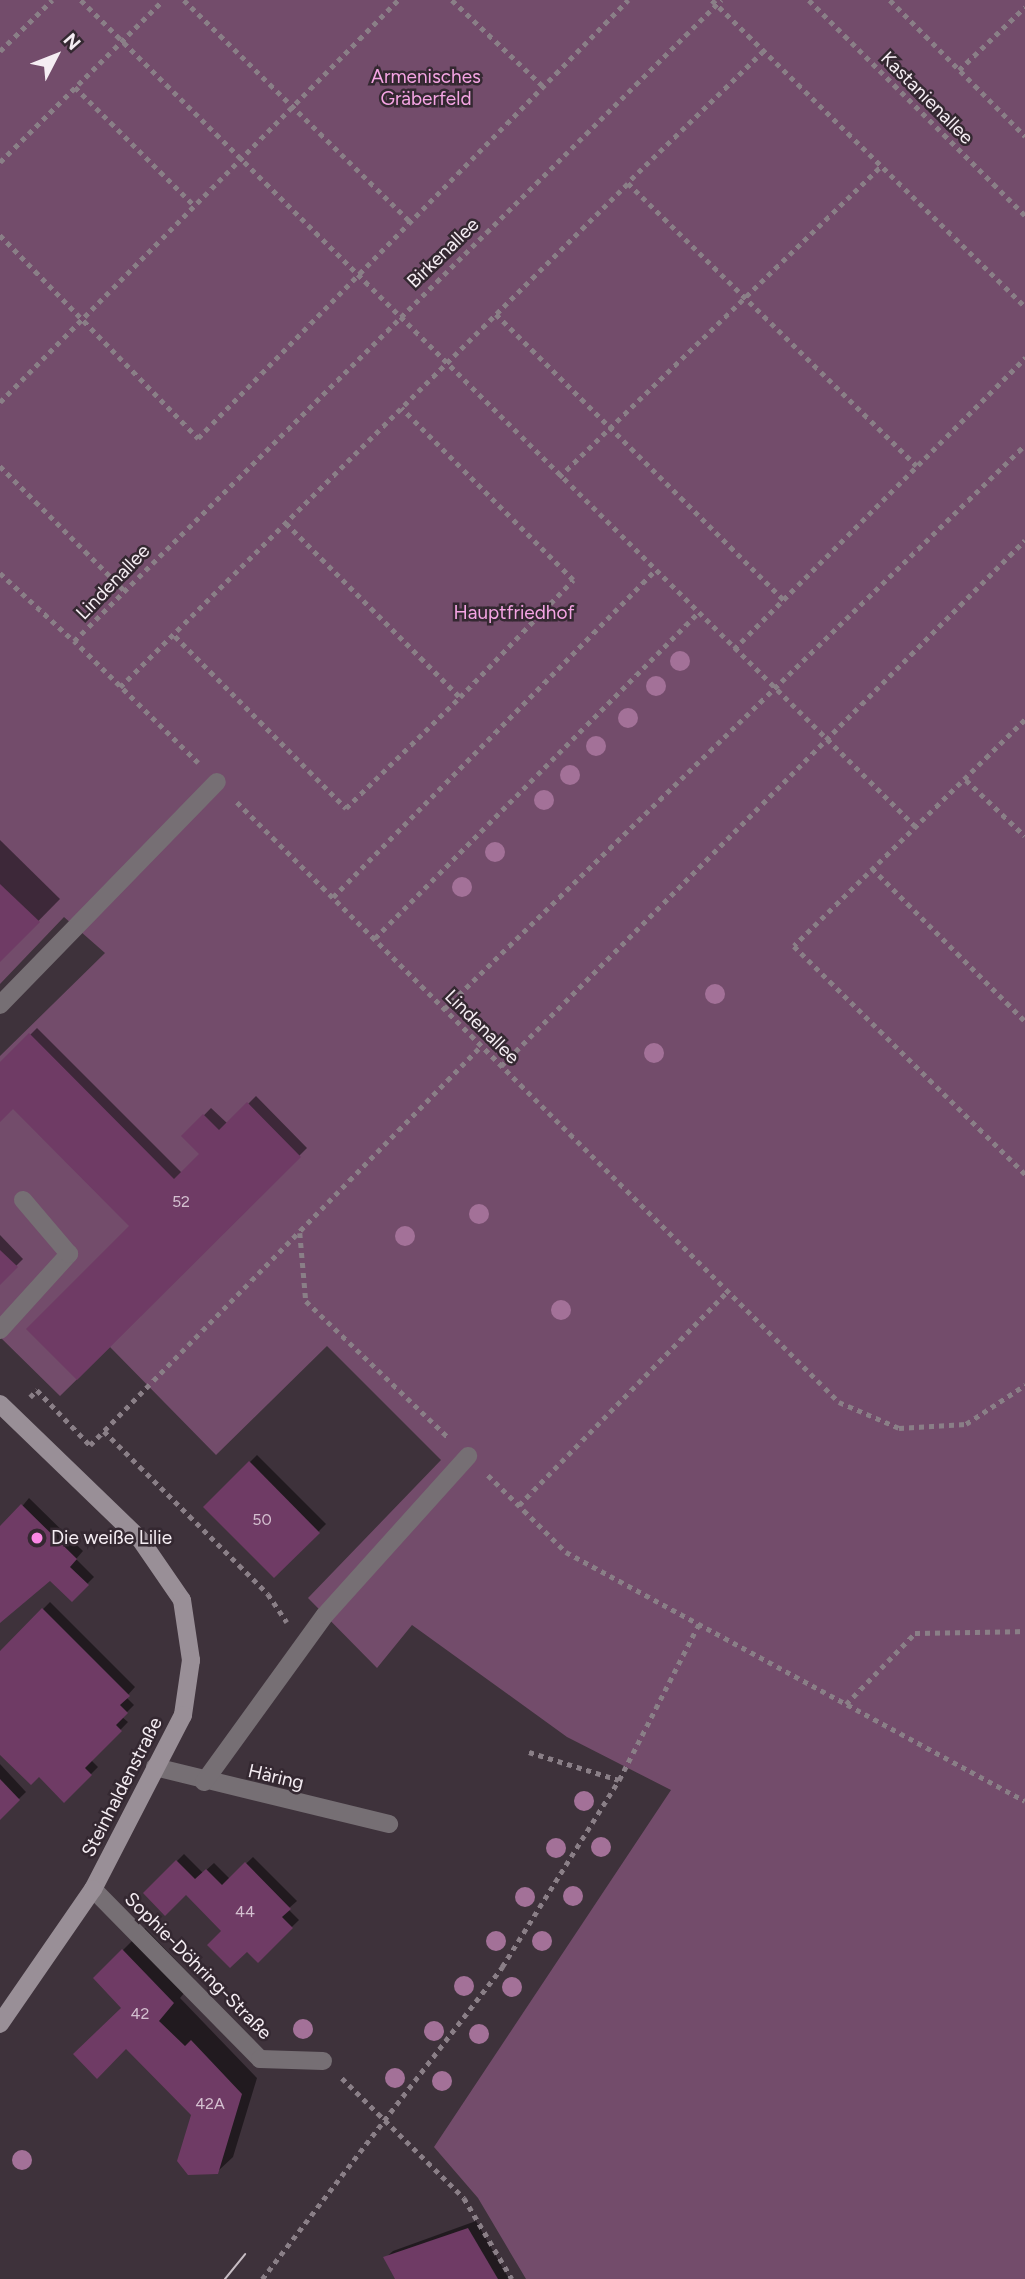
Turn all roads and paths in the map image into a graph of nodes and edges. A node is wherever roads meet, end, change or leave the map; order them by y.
1 (52, 0) edge
2 (81, 0) edge
3 (163, 0) edge
4 (184, 0) edge
5 (398, 0) edge
6 (452, 0) edge
7 (628, 0) edge
8 (809, 0) edge
9 (891, 0) edge
10 (716, 1) edge
11 (1025, 7) edge
12 (122, 41) junction
13 (0, 51) edge
14 (764, 51) junction
15 (959, 69) junction
16 (75, 87) junction
17 (544, 87) junction
18 (294, 105) junction
19 (1025, 136) edge
20 (241, 161) junction
21 (0, 162) edge
22 (881, 166) junction
23 (628, 183) junction
24 (195, 206) junction
25 (1025, 215) edge
26 (411, 222) junction
27 (0, 235) edge
28 (356, 276) junction
29 (743, 295) junction
30 (1025, 306) edge
31 (496, 314) junction
32 (398, 317) junction
33 (79, 321) junction
34 (1025, 358) edge
35 (445, 365) junction
36 (0, 402) edge
37 (401, 408) junction
38 (611, 430) junction
39 (1025, 444) edge
40 (0, 466) edge
41 (917, 466) junction
42 (559, 477) junction
43 (286, 523) junction
44 (187, 527) joint
45 (1025, 540) edge
46 (655, 571) junction
47 (0, 573) edge
48 (124, 590) junction
49 (784, 600) junction
50 (698, 613) junction
51 (175, 636) junction
52 (74, 641) junction
53 (734, 649) junction
54 (120, 687) junction
55 (776, 690) junction
56 (460, 696) junction
57 (1025, 720) edge
58 (824, 738) junction
59 (966, 780) junction
60 (217, 782) junction
61 (916, 827) junction
62 (1025, 836) edge
63 (872, 868) junction
64 (333, 897) junction
65 (375, 938) junction
66 (0, 1005) edge
67 (444, 1009) junction
68 (1025, 1021) edge
69 (480, 1047) junction
70 (501, 1066) junction
71 (1025, 1174) edge
72 (23, 1200) dead end
73 (300, 1233) junction
74 (725, 1294) junction
75 (0, 1330) edge
76 (1025, 1385) edge
77 (1019, 1390) junction
78 (1025, 1396) edge
79 (6, 1410) edge
80 (104, 1431) junction
81 (468, 1457) junction
82 (519, 1505) junction
83 (278, 1612) dead end
84 (699, 1624) junction
85 (1025, 1631) edge
86 (846, 1704) junction
87 (529, 1752) dead end
88 (155, 1767) junction
89 (619, 1780) junction
90 (204, 1782) junction
91 (1025, 1801) edge
92 (389, 1824) dead end
93 (93, 1889) junction
94 (0, 2024) edge
95 (323, 2062) joint
96 (387, 2121) junction
97 (262, 2279) edge
98 (512, 2279) edge

1 - 13 path
2 - 12 path
3 - 12 path
4 - 18 path
5 - 18 path
6 - 17 path
7 - 17 path
8 - 25 path, Kastanienallee
9 - 15 path
10 - 14 path
10 - 32 path, Birkenallee
11 - 15 path
12 - 16 path
12 - 20 path
14 - 22 path
14 - 23 path
15 - 19 path
16 - 21 path
16 - 24 path
17 - 26 path
18 - 20 path
18 - 26 path
20 - 24 path
20 - 28 path
22 - 29 path
22 - 30 path
23 - 29 path
23 - 31 path
24 - 33 path
26 - 28 path
27 - 33 path
28 - 32 path
28 - 33 path
29 - 38 path
29 - 41 path
31 - 35 path
31 - 38 path
32 - 35 path
32 - 44 path, Birkenallee
33 - 36 path
34 - 41 path
35 - 37 path
35 - 42 path
37 - 43 path
37 - 56 path
38 - 42 path
38 - 49 path
39 - 55 path
40 - 48 path
41 - 49 path
42 - 46 path
43 - 51 path
43 - 56 path
44 - 48 path, Lindenallee
45 - 58 path
46 - 50 path
46 - 64 path
47 - 52 path
48 - 52 path, Lindenallee
49 - 53 path
50 - 53 path
50 - 65 path
51 - 54 path
51 - 56 path
52 - 54 path, Lindenallee
53 - 55 path
54 - 60 path, Lindenallee
55 - 58 path
55 - 67 path
57 - 59 path
58 - 61 path
58 - 70 path
59 - 61 path
59 - 62 path
60 - 64 path, Lindenallee
60 - 66 street
61 - 63 path
63 - 68 path
63 - 71 path
64 - 65 path, Lindenallee
65 - 67 path, Lindenallee
67 - 69 path, Lindenallee
69 - 70 path, Lindenallee
69 - 73 path
70 - 74 path, Lindenallee
72 - 75 street
73 - 80 path
73 - 81 path
74 - 77 path, Lindenallee
74 - 82 path
76 - 77 path, Lindenallee
77 - 78 path
79 - 80 path
79 - 88 street, Steinhaldenstraße
80 - 83 path
81 - 82 path
81 - 90 street
82 - 84 path
84 - 86 path
84 - 89 path
85 - 86 path
86 - 91 path
87 - 89 path
88 - 90 street, Häring
88 - 93 street, Steinhaldenstraße
89 - 96 path
90 - 92 street, Häring
93 - 94 street, Steinhaldenstraße
93 - 95 street, Sophie-Döhring-Straße
95 - 96 path
96 - 97 path
96 - 98 path

